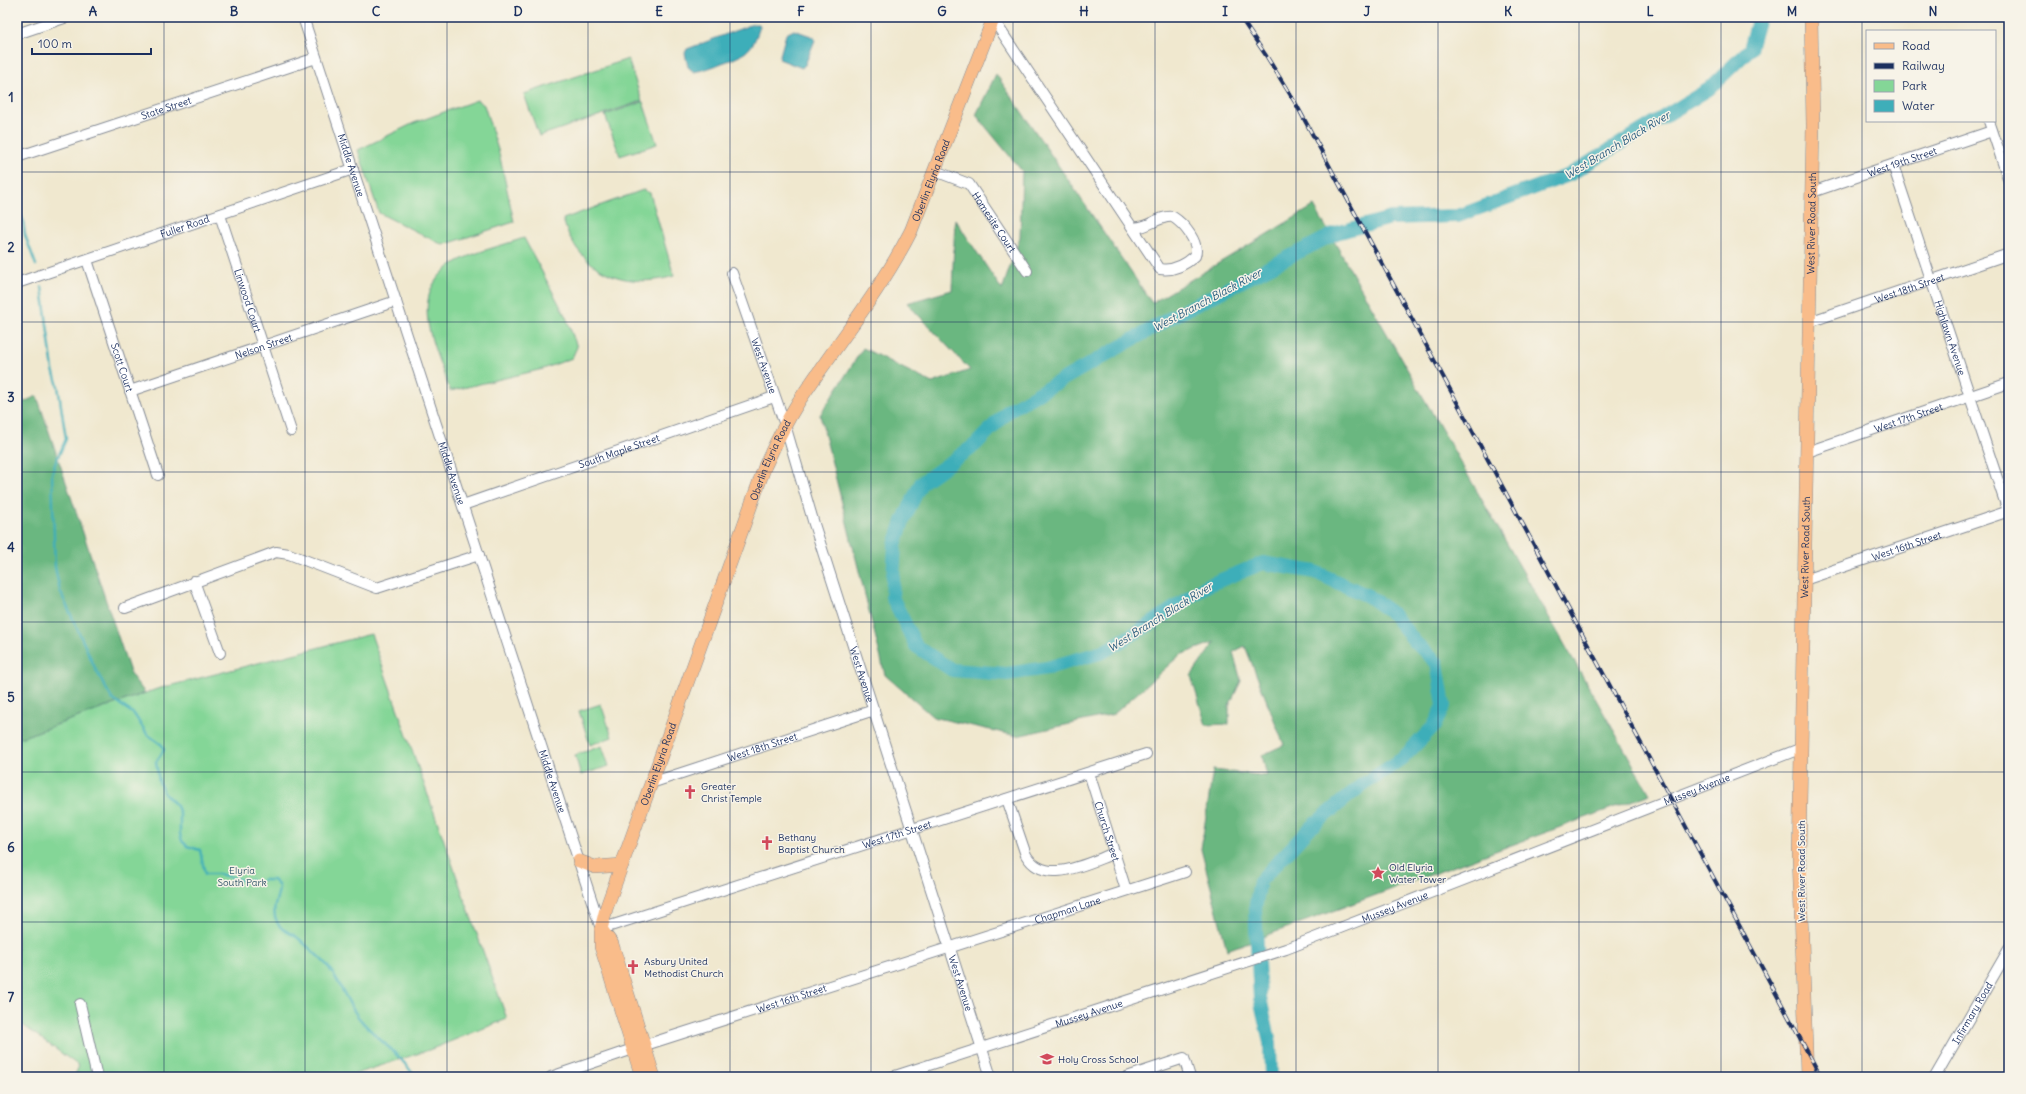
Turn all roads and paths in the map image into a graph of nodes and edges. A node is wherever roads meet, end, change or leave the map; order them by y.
1 (67, 17) edge
2 (303, 17) edge
3 (1811, 17) edge
4 (993, 18) edge
5 (17, 34) edge
6 (316, 58) junction
7 (1989, 122) edge
8 (1992, 131) junction
9 (17, 157) edge
10 (1893, 165) junction
11 (353, 169) junction
12 (935, 171) junction
13 (2009, 181) edge
14 (1812, 192) junction
15 (220, 215) junction
16 (1132, 227) junction
17 (2009, 254) edge
18 (87, 260) junction
19 (1026, 271) dead end
20 (732, 273) dead end
21 (1931, 280) junction
22 (17, 283) edge
23 (396, 301) junction
24 (1809, 322) junction
25 (264, 346) junction
26 (2009, 383) edge
27 (130, 391) junction
28 (1970, 396) junction
29 (774, 397) junction
30 (785, 425) junction
31 (291, 431) dead end
32 (1807, 452) junction
33 (158, 476) dead end
34 (463, 505) junction
35 (2008, 511) edge
36 (480, 555) junction
37 (1804, 580) junction
38 (194, 581) junction
39 (125, 608) dead end
40 (220, 653) dead end
41 (874, 710) junction
42 (1802, 748) junction
43 (1146, 754) dead end
44 (1089, 773) junction
45 (651, 783) junction
46 (1007, 799) junction
47 (912, 828) junction
48 (1115, 853) junction
49 (579, 861) junction
50 (622, 865) junction
51 (1185, 872) dead end
52 (1126, 890) junction
53 (601, 929) junction
54 (950, 948) junction
55 (2009, 949) edge
56 (80, 1004) dead end
57 (638, 1047) junction
58 (982, 1048) junction
59 (98, 1077) edge
60 (551, 1077) edge
61 (642, 1077) edge
62 (654, 1077) edge
63 (892, 1077) edge
64 (992, 1077) edge
65 (1127, 1077) edge
66 (1190, 1077) edge
67 (1807, 1077) edge
68 (1935, 1077) edge

1 - 5 street
2 - 6 street, Middle Avenue
3 - 14 main road, West River Road South
4 - 12 main road, Oberlin Elyria Road
4 - 16 street
6 - 9 street, State Street
6 - 11 street, Middle Avenue
7 - 8 street
8 - 10 street, West 19th Street
8 - 13 street
10 - 14 street, West 19th Street
10 - 21 street, Highlawn Avenue
11 - 15 street, Fuller Road
11 - 23 street, Middle Avenue
12 - 19 street, Homesite Court
12 - 30 main road, Oberlin Elyria Road
14 - 24 main road, West River Road South
15 - 18 street, Fuller Road
15 - 25 street, Linwood Court
16 - 16 street
17 - 21 street, West 18th Street
18 - 22 street, Fuller Road
18 - 27 street, Scott Court
20 - 29 street, West Avenue
21 - 24 street, West 18th Street
21 - 28 street, Highlawn Avenue
23 - 25 street, Nelson Street
23 - 34 street, Middle Avenue
24 - 32 main road, West River Road South
25 - 27 street, Nelson Street
25 - 31 street, Linwood Court
26 - 28 street, West 17th Street
27 - 33 street, Scott Court
28 - 32 street, West 17th Street
28 - 35 street, Highlawn Avenue
29 - 30 street, West Avenue
29 - 34 street, South Maple Street
30 - 41 street, West Avenue
30 - 45 main road, Oberlin Elyria Road
32 - 37 main road, West River Road South
34 - 36 street, Middle Avenue
35 - 37 street, West 16th Street
36 - 38 street
36 - 49 street, Middle Avenue
37 - 42 main road, West River Road South
38 - 39 street
38 - 40 street
41 - 45 street, West 18th Street
41 - 47 street, West Avenue
42 - 58 street, Mussey Avenue
42 - 67 main road, West River Road South
43 - 44 street, West 17th Street
44 - 46 street, West 17th Street
44 - 48 street, Church Street
45 - 50 main road, Oberlin Elyria Road
46 - 47 street, West 17th Street
46 - 48 street
47 - 53 street, West 17th Street
47 - 54 street, West Avenue
48 - 52 street, Church Street
49 - 50 main road
49 - 53 street, Middle Avenue
50 - 53 main road, Oberlin Elyria Road
51 - 52 street, Chapman Lane
52 - 54 street, Chapman Lane
53 - 57 main road, Middle Avenue
54 - 57 street, West 16th Street
54 - 58 street, West Avenue
55 - 68 street, Infirmary Road
56 - 59 street
57 - 60 street, West 16th Street
57 - 61 main road, Middle Avenue
57 - 62 main road, Middle Avenue
58 - 63 street, Mussey Avenue
58 - 64 street, West Avenue
65 - 66 street

